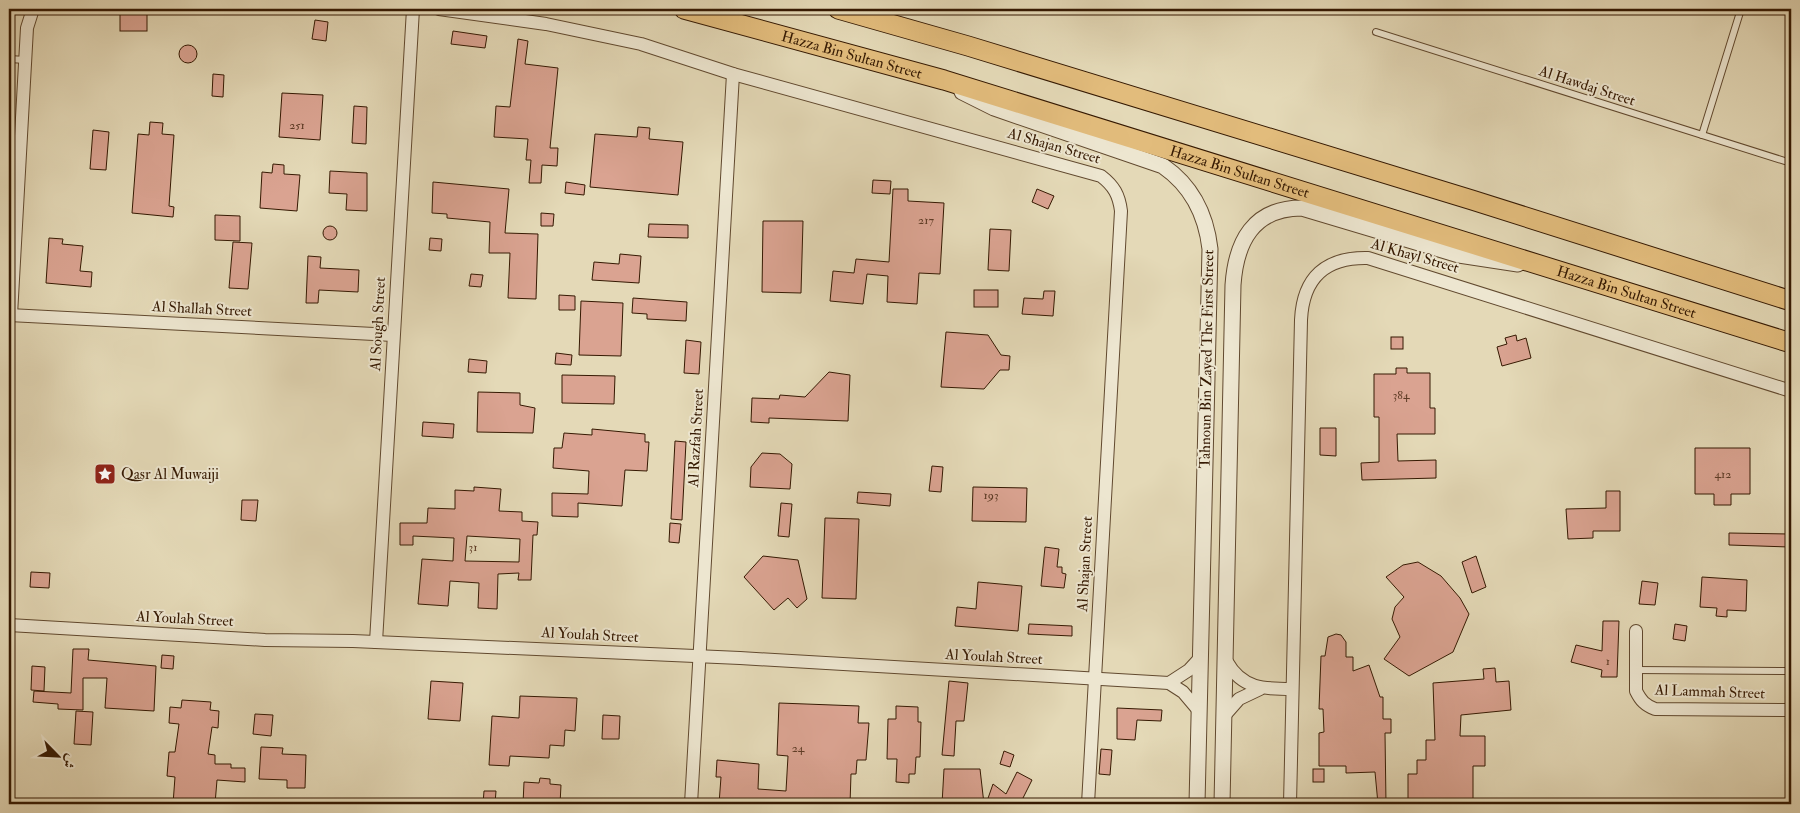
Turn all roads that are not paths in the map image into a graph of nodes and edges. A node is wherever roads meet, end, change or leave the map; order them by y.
1 (24, 9) edge
2 (33, 9) edge
3 (412, 9) edge
4 (439, 9) edge
5 (684, 9) edge
6 (838, 9) edge
7 (1741, 9) edge
8 (27, 28) junction
9 (1376, 32) dead end
10 (9, 59) edge
11 (26, 60) junction
12 (733, 74) junction
13 (944, 80) junction
14 (1702, 135) junction
15 (1791, 163) edge
16 (1540, 264) junction
17 (1791, 301) edge
18 (10, 315) edge
19 (394, 335) junction
20 (1791, 343) edge
21 (1791, 391) edge
22 (9, 625) edge
23 (1636, 631) dead end
24 (376, 642) junction
25 (700, 656) junction
26 (1200, 658) junction
27 (1226, 662) junction
28 (1636, 670) junction
29 (1791, 671) edge
30 (1095, 679) junction
31 (1169, 683) junction
32 (1260, 688) junction
33 (1292, 689) junction
34 (1791, 710) edge
35 (1199, 711) junction
36 (1224, 716) junction
37 (691, 804) edge
38 (1088, 804) edge
39 (1197, 804) edge
40 (1222, 804) edge
41 (1290, 804) edge

1 - 8 street
2 - 8 street
3 - 19 street, Al Sough Street
4 - 12 street, Al Shajan Street
5 - 13 main road, Hazza Bin Sultan Street
6 - 17 main road
7 - 14 lane
8 - 11 street
9 - 14 lane, Al Hawdaj Street
10 - 11 lane
11 - 18 street
12 - 25 street, Al Razfah Street
12 - 30 street, Al Shajan Street
13 - 16 main road, Hazza Bin Sultan Street
13 - 26 street, Tahnoun Bin Zayed The First Street
14 - 15 lane, Al Hawdaj Street
16 - 20 main road, Hazza Bin Sultan Street
16 - 27 street, Tahnoun Bin Zayed The First Street
18 - 19 street, Al Shallah Street
19 - 24 street, Al Sough Street
21 - 33 street, Al Khayl Street
22 - 24 street, Al Youlah Street
23 - 28 street, Al Lammah Street
24 - 25 street, Al Youlah Street
25 - 30 street, Al Youlah Street
25 - 37 street, Al Razfah Street
26 - 31 street
26 - 35 street, Tahnoun Bin Zayed The First Street
27 - 32 street
27 - 36 street, Tahnoun Bin Zayed The First Street
28 - 29 lane
28 - 34 street, Al Lammah Street
30 - 31 street, Al Youlah Street
30 - 38 street, Al Shajan Street
31 - 35 street
32 - 33 street
32 - 36 street
33 - 41 street, Al Khayl Street
35 - 39 street, Tahnoun Bin Zayed The First Street
36 - 40 street, Tahnoun Bin Zayed The First Street

